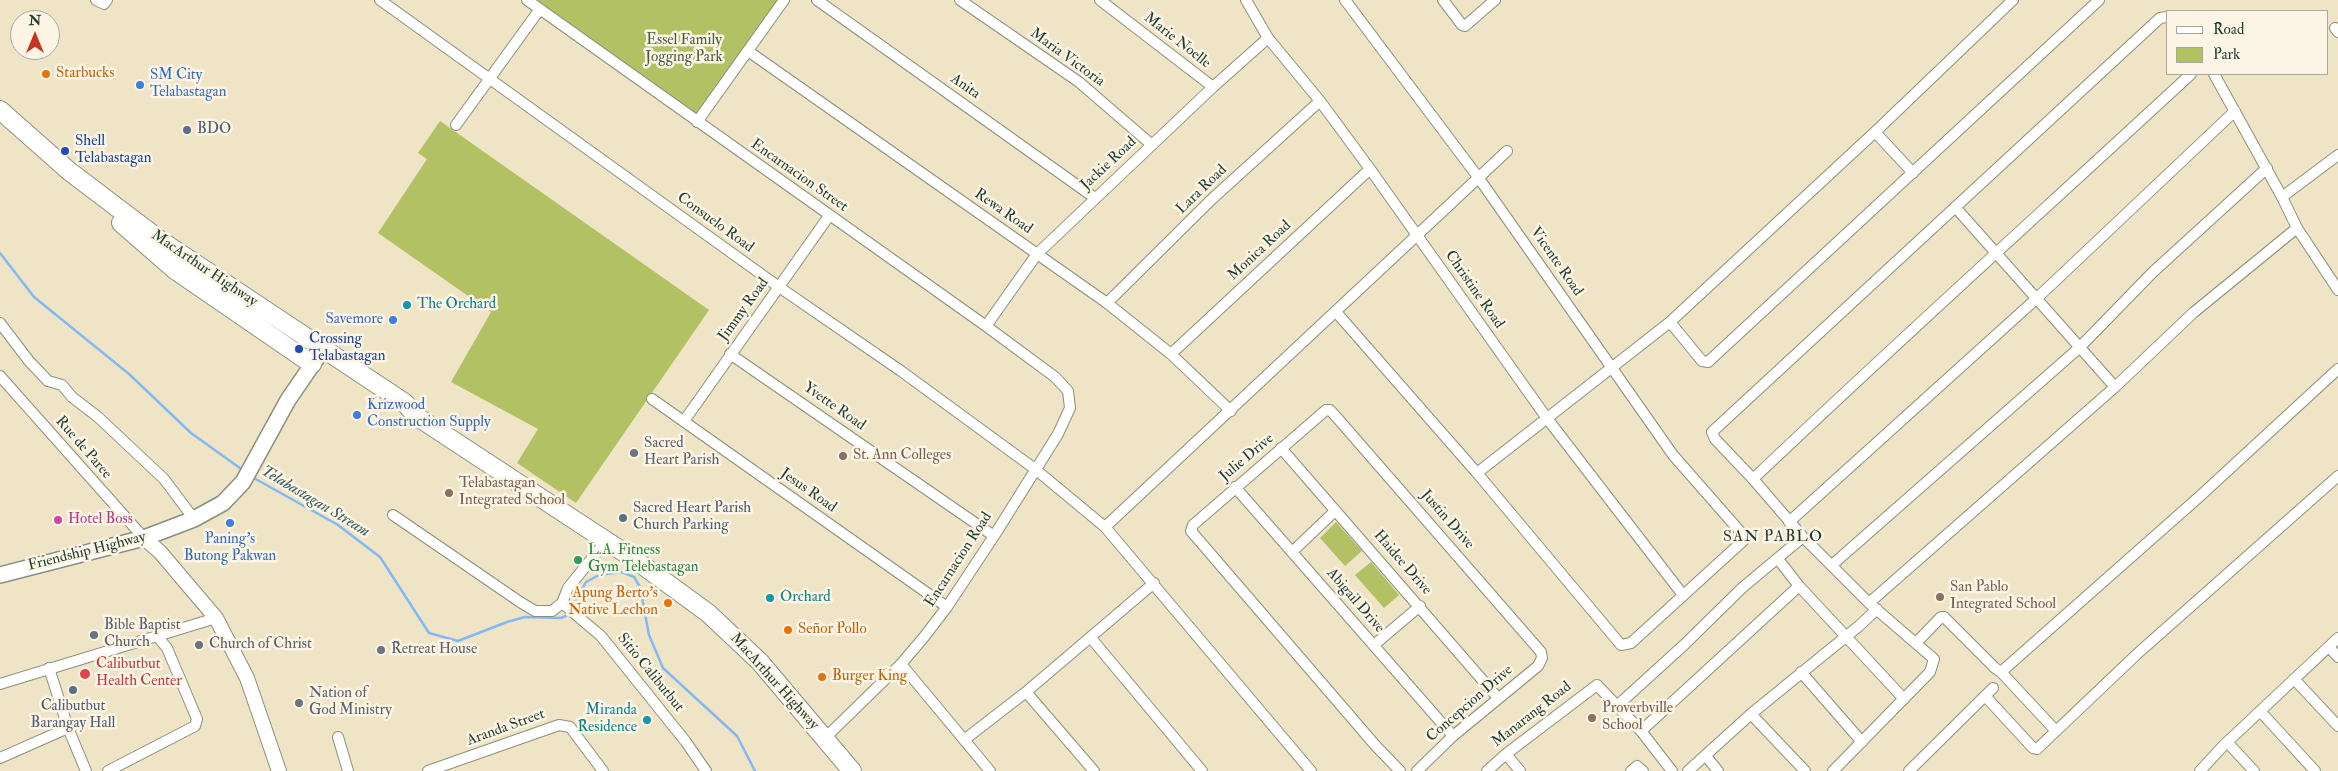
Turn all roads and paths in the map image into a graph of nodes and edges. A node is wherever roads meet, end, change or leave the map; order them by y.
1 (380, 0) edge
2 (527, 0) edge
3 (784, 0) edge
4 (817, 0) edge
5 (960, 0) edge
6 (1100, 0) edge
7 (1246, 0) edge
8 (1345, 0) edge
9 (1444, 0) edge
10 (1495, 0) edge
11 (2013, 0) edge
12 (2099, 0) edge
13 (540, 9) junction
14 (2166, 17) edge
15 (1268, 38) junction
16 (748, 51) junction
17 (2189, 75) edge
18 (2215, 75) edge
19 (489, 78) junction
20 (1212, 87) junction
21 (1320, 101) junction
22 (0, 110) edge
23 (2234, 111) junction
24 (697, 122) junction
25 (0, 125) edge
26 (456, 125) dead end
27 (1875, 132) junction
28 (1152, 145) junction
29 (1507, 151) dead end
30 (2338, 155) edge
31 (2267, 168) junction
32 (1370, 169) junction
33 (1913, 173) junction
34 (1478, 177) junction
35 (2282, 196) junction
36 (1095, 198) junction
37 (1956, 208) junction
38 (829, 216) junction
39 (2297, 228) junction
40 (1417, 235) junction
41 (1036, 254) junction
42 (1996, 255) junction
43 (779, 287) junction
44 (2338, 290) edge
45 (2036, 299) junction
46 (1107, 303) junction
47 (1336, 312) junction
48 (1670, 322) junction
49 (0, 323) edge
50 (986, 326) junction
51 (2079, 348) junction
52 (730, 354) junction
53 (1171, 354) junction
54 (317, 357) junction
55 (1614, 368) junction
56 (2338, 370) edge
57 (0, 376) edge
58 (1055, 376) joint
59 (2115, 387) junction
60 (652, 399) dead end
61 (1231, 411) junction
62 (1322, 411) joint
63 (1546, 417) junction
64 (684, 421) junction
65 (1281, 448) junction
66 (1035, 469) junction
67 (1477, 472) junction
68 (2338, 476) edge
69 (1752, 479) junction
70 (1235, 488) junction
71 (1335, 510) junction
72 (393, 515) dead end
73 (194, 519) junction
74 (1789, 522) junction
75 (1105, 527) junction
76 (994, 536) junction
77 (1803, 537) junction
78 (144, 538) junction
79 (606, 541) junction
80 (1292, 552) junction
81 (1778, 559) junction
82 (1832, 565) junction
83 (0, 575) edge
84 (1154, 583) junction
85 (1799, 586) junction
86 (1682, 595) junction
87 (564, 605) junction
88 (1420, 606) junction
89 (1873, 606) junction
90 (947, 607) junction
91 (216, 618) junction
92 (1845, 635) junction
93 (157, 636) junction
94 (1091, 638) junction
95 (2338, 638) edge
96 (1916, 643) junction
97 (1374, 645) junction
98 (2329, 647) junction
99 (2338, 657) edge
100 (1542, 658) joint
101 (902, 664) junction
102 (49, 668) junction
103 (1801, 672) junction
104 (2001, 672) junction
105 (2294, 678) junction
106 (0, 684) edge
107 (1994, 688) dead end
108 (1026, 692) junction
109 (1986, 697) junction
110 (1498, 698) junction
111 (1904, 700) junction
112 (1618, 705) junction
113 (2260, 711) junction
114 (1751, 714) junction
115 (2338, 726) edge
116 (68, 728) junction
117 (1641, 731) junction
118 (2056, 731) junction
119 (1453, 736) junction
120 (338, 737) dead end
121 (825, 738) junction
122 (964, 740) junction
123 (1862, 742) junction
124 (2227, 742) junction
125 (1506, 754) junction
126 (1706, 756) junction
127 (0, 758) edge
128 (601, 770) edge
129 (86, 771) edge
130 (108, 771) edge
131 (279, 771) edge
132 (348, 771) edge
133 (428, 771) edge
134 (706, 771) edge
135 (852, 771) edge
136 (990, 771) edge
137 (1094, 771) edge
138 (1202, 771) edge
139 (1311, 771) edge
140 (1400, 771) edge
141 (1417, 771) edge
142 (1487, 771) edge
143 (1520, 771) edge
144 (1631, 771) edge
145 (1643, 771) edge
146 (1672, 771) edge
147 (1688, 771) edge
148 (1718, 771) edge
149 (1805, 771) edge
150 (1834, 771) edge
151 (1909, 771) edge
152 (2200, 771) edge
153 (2254, 771) edge
154 (2315, 771) edge

1 - 19 street, Consuelo Road
2 - 13 street, Encarnacion Street
3 - 16 street
4 - 36 street, Anita
5 - 28 street, Maria Victoria
6 - 20 street, Marie Noelle
7 - 15 street, Christine Road
8 - 34 street, Vicente Road
9 - 10 street
11 - 27 street
12 - 33 street
13 - 19 street
13 - 24 street, Encarnacion Street
14 - 37 street
15 - 20 street, Jackie Road
15 - 21 street, Christine Road
16 - 24 street
16 - 41 street, Rewa Road
17 - 42 street
18 - 23 street
19 - 26 street
19 - 43 street, Consuelo Road
20 - 28 street, Jackie Road
21 - 32 street, Christine Road
21 - 46 street, Lara Road
22 - 54 highway, MacArthur Highway
23 - 31 street
23 - 45 street
24 - 38 street, Encarnacion Street
25 - 54 highway, MacArthur Highway
27 - 33 street
27 - 48 street
28 - 36 street, Jackie Road
29 - 34 street
30 - 35 street
31 - 35 street
31 - 51 street
32 - 40 street, Christine Road
32 - 53 street, Monica Road
33 - 48 street
34 - 40 street
34 - 55 street, Vicente Road
35 - 39 street
36 - 41 street, Jackie Road
37 - 42 street
37 - 69 street
38 - 43 street, Jimmy Road
38 - 50 street, Encarnacion Street
39 - 44 street
39 - 59 street
40 - 47 street
40 - 63 street, Christine Road
41 - 46 street, Rewa Road
41 - 50 street, Jackie Road
42 - 45 street
42 - 69 street
43 - 52 street, Jimmy Road
43 - 66 street, Consuelo Road
45 - 51 street
45 - 74 street
46 - 53 street, Rewa Road
47 - 61 street
47 - 67 street
48 - 55 street
49 - 73 street
50 - 58 street, Encarnacion Street
51 - 59 street
51 - 82 street
52 - 64 street, Jimmy Road
52 - 76 street, Yvette Road
53 - 61 street, Rewa Road
54 - 73 main road, Friendship Highway
54 - 79 highway, MacArthur Highway
55 - 63 street
55 - 86 street, Vicente Road
56 - 104 street
57 - 78 street, Rue de Paree
58 - 66 street, Encarnacion Road
59 - 89 street
60 - 64 street, Jesus Road
61 - 75 street
62 - 65 street, Julie Drive
62 - 100 street, Justin Drive
63 - 67 street
63 - 86 street, Christine Road
64 - 90 street, Jesus Road
65 - 70 street, Julie Drive
65 - 71 street, Haidee Drive
66 - 75 street, Consuelo Road
66 - 76 street, Encarnacion Road
67 - 86 street
68 - 118 street
69 - 74 street
70 - 80 street, Abigail Drive
70 - 140 street, Julie Drive
71 - 80 street
71 - 88 street, Haidee Drive
72 - 87 street
73 - 78 main road, Friendship Highway
74 - 77 street
75 - 84 street, Consuelo Road
76 - 90 street, Encarnacion Road
77 - 81 street
77 - 82 street
78 - 83 main road, Friendship Highway
78 - 91 street
79 - 87 street
79 - 121 highway, MacArthur Highway
80 - 97 street, Abigail Drive
81 - 85 street
81 - 112 street
82 - 89 street
84 - 94 street
84 - 139 street, Consuelo Road
85 - 92 street
85 - 117 street
87 - 134 street, Sitio Calibutbut
88 - 97 street
88 - 110 street, Haidee Drive
89 - 92 street
89 - 96 street
90 - 101 street, Encarnacion Road
91 - 93 street
91 - 131 street
92 - 103 street
92 - 111 street
93 - 102 street
93 - 130 street
94 - 108 street
94 - 138 street
95 - 98 street
96 - 104 street
96 - 111 street
97 - 119 street, Abigail Drive
98 - 99 street
98 - 105 street
100 - 110 street, Concepcion Drive
101 - 121 street, Encarnacion Road
101 - 122 street
102 - 106 street
102 - 116 street
103 - 114 street
103 - 123 street
104 - 118 street
105 - 113 street
105 - 115 street
107 - 109 street
108 - 122 street
108 - 137 street
109 - 118 street
109 - 151 street
110 - 119 street, Concepcion Drive
111 - 123 street
112 - 117 street
112 - 125 street, Manarang Road
113 - 124 street
113 - 154 street
114 - 126 street
114 - 149 street
116 - 127 street
116 - 129 street
117 - 146 street
119 - 141 street, Concepcion Drive
120 - 132 street
121 - 135 highway, MacArthur Highway
122 - 136 street
123 - 150 street
124 - 152 street
124 - 153 street
125 - 142 street, Manarang Road
125 - 143 street
126 - 147 street
126 - 148 street
128 - 133 street, Aranda Street
144 - 145 street

